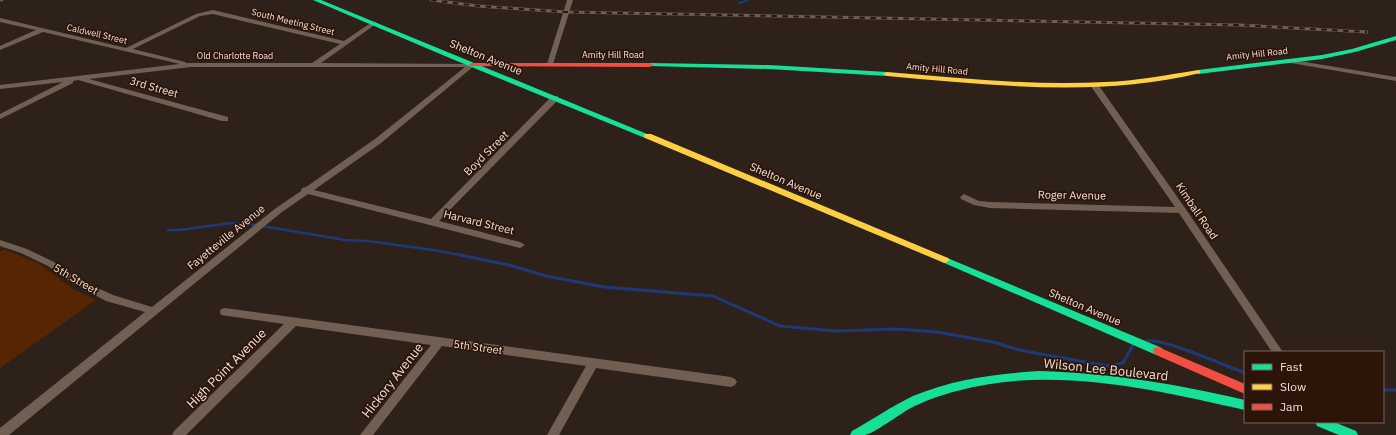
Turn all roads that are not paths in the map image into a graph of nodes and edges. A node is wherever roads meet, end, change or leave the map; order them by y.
1 (316, 0) edge
2 (570, 0) edge
3 (0, 20) edge
4 (374, 23) junction
5 (42, 30) junction
6 (1396, 38) edge
7 (345, 43) junction
8 (0, 48) edge
9 (126, 50) junction
10 (1287, 61) junction
11 (550, 64) junction
12 (191, 65) junction
13 (314, 65) junction
14 (472, 65) junction
15 (76, 78) junction
16 (1396, 79) edge
17 (1094, 85) junction
18 (0, 87) edge
19 (556, 98) junction
20 (0, 117) edge
21 (224, 119) dead end
22 (305, 190) junction
23 (964, 197) dead end
24 (1182, 210) junction
25 (432, 223) junction
26 (0, 244) edge
27 (520, 245) dead end
28 (154, 311) junction
29 (225, 312) dead end
30 (294, 321) junction
31 (440, 342) junction
32 (1277, 351) edge
33 (593, 363) junction
34 (731, 382) dead end
35 (1244, 389) edge
36 (1244, 405) edge
37 (1323, 423) edge
38 (0, 435) edge
39 (178, 435) edge
40 (366, 435) edge
41 (552, 435) edge
42 (856, 435) edge
43 (1352, 435) edge

1 - 4 street, Shelton Avenue
2 - 11 street
3 - 5 street, Caldwell Street
4 - 7 street
4 - 14 street, Shelton Avenue
5 - 8 street
5 - 9 street, Caldwell Street
6 - 10 street, Amity Hill Road
7 - 9 street, South Meeting Street
7 - 13 street
9 - 12 street, Caldwell Street
10 - 16 street
10 - 17 street, Amity Hill Road
11 - 14 street, Amity Hill Road
11 - 17 street, Amity Hill Road
12 - 13 street, Old Charlotte Road
12 - 15 street, Old Charlotte Road
13 - 14 street, Old Charlotte Road
14 - 19 street, Shelton Avenue
14 - 22 street, Fayetteville Avenue
15 - 18 street, Old Charlotte Road
15 - 20 street
15 - 21 street, 3rd Street
17 - 24 street, Kimball Road
19 - 25 street, Boyd Street
19 - 35 street, Shelton Avenue
22 - 25 street
22 - 28 street, Fayetteville Avenue
23 - 24 street, Roger Avenue
24 - 32 street, Kimball Road
25 - 27 street, Harvard Street
26 - 28 street, 5th Street
28 - 38 street, Fayetteville Avenue
29 - 30 street, 5th Street
30 - 31 street, 5th Street
30 - 39 street, High Point Avenue
31 - 33 street, 5th Street
31 - 40 street, Hickory Avenue
33 - 34 street, 5th Street
33 - 41 street
36 - 42 street, Wilson Lee Boulevard
37 - 43 street

